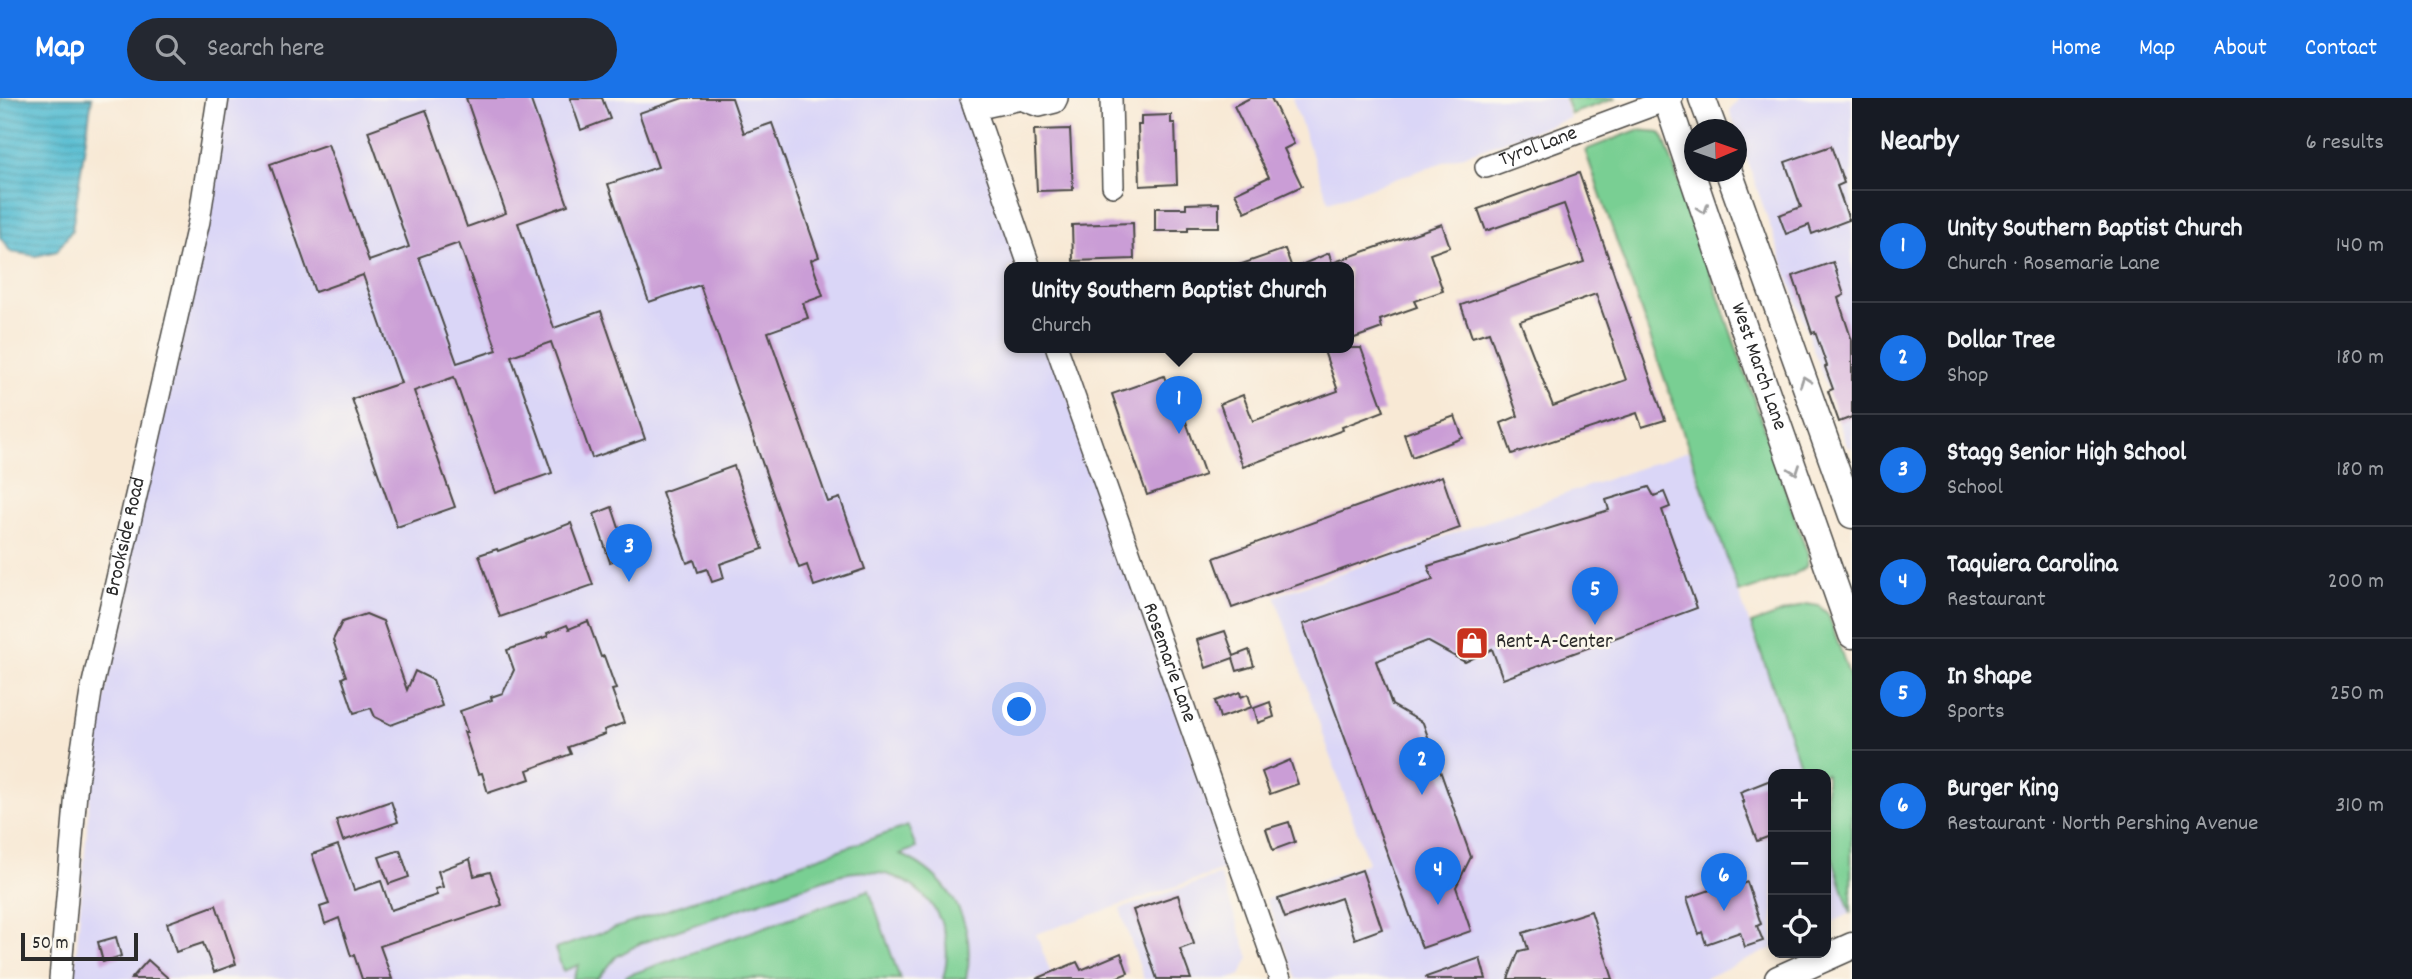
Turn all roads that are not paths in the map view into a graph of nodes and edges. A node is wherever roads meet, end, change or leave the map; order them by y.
1 (218, 98) edge
2 (1057, 98) edge
3 (1111, 98) edge
4 (1702, 98) edge
5 (1025, 99) edge
6 (1668, 99) edge
7 (973, 104) edge
8 (1710, 119) edge
9 (1486, 167) dead end
10 (1733, 182) edge
11 (1113, 186) dead end
12 (1028, 262) edge
13 (1059, 353) edge
14 (1846, 478) edge
15 (1852, 515) edge
16 (1852, 635) edge
17 (1852, 946) edge
18 (1273, 977) edge
19 (60, 979) edge
20 (1778, 979) edge

1 - 19 street, Brookside Road
2 - 5 street
3 - 11 street
4 - 8 main road
5 - 7 street
6 - 9 street, Tyrol Lane
6 -> 16 main road, West March Lane
7 - 12 street
14 -> 10 main road, West March Lane
13 - 18 street, Rosemarie Lane
14 - 15 main road, West March Lane
17 - 20 main road

